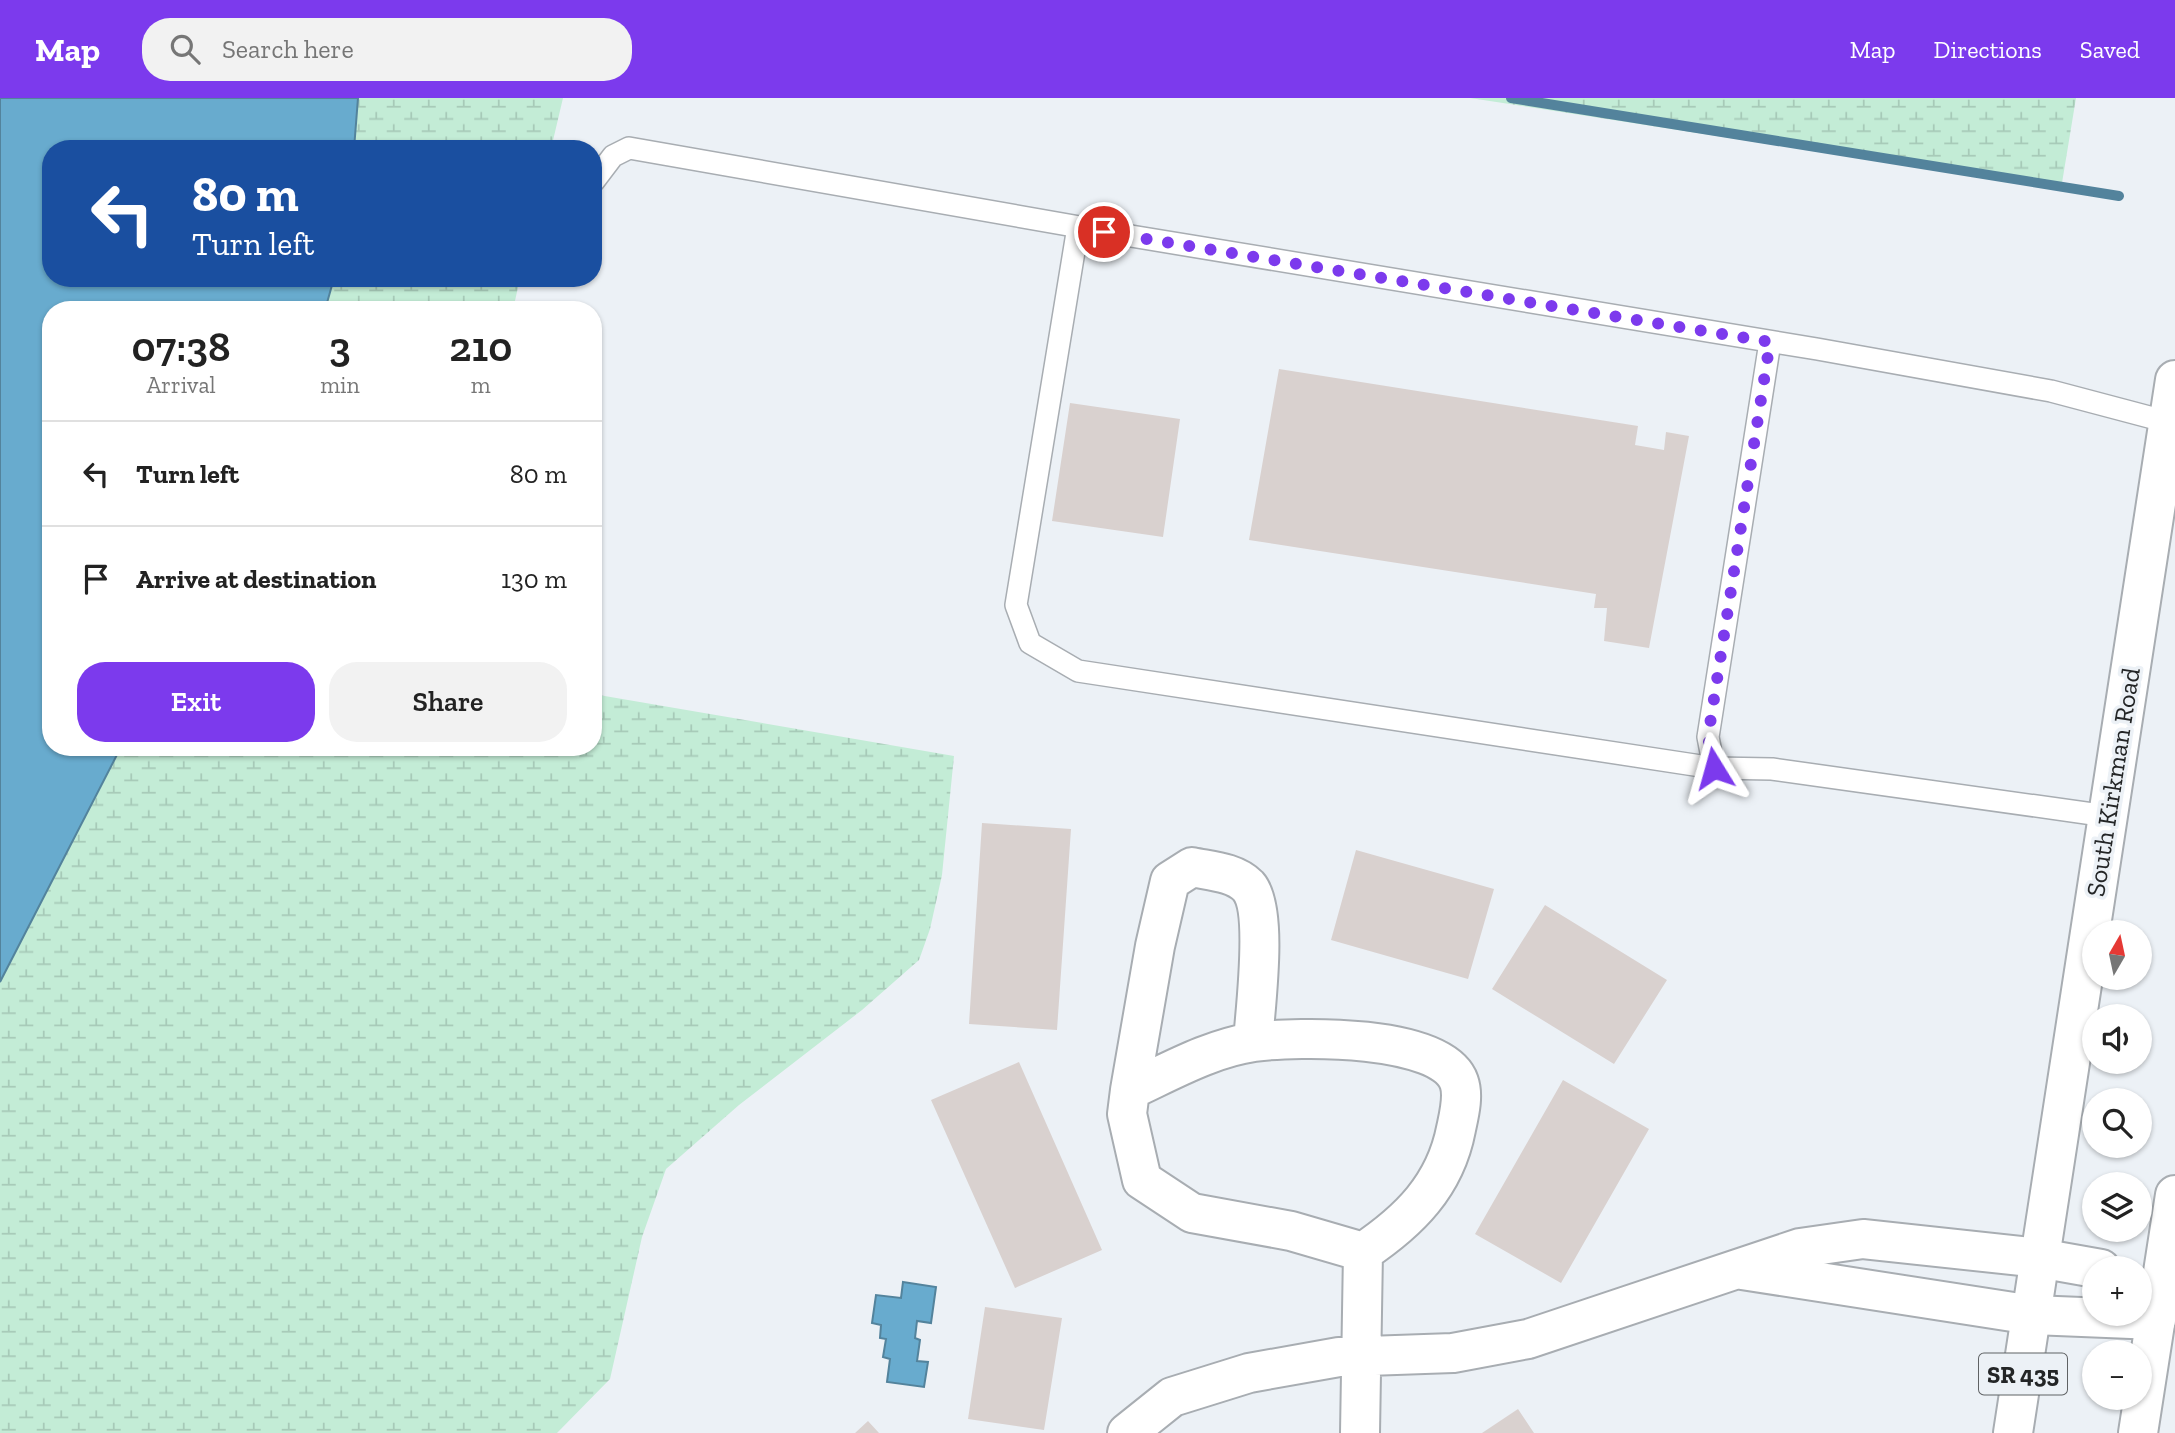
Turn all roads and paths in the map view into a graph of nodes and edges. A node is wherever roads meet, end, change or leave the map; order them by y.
1 (602, 170) edge
2 (1077, 227) junction
3 (1770, 342) junction
4 (2175, 380) edge
5 (2168, 422) junction
6 (1714, 768) junction
7 (2107, 816) junction
8 (1253, 1042) junction
9 (1130, 1090) junction
10 (2175, 1195) edge
11 (1363, 1252) junction
12 (2039, 1258) junction
13 (2082, 1266) edge
14 (1738, 1269) junction
15 (2159, 1278) edge
16 (2032, 1315) junction
17 (2165, 1322) edge
18 (1363, 1356) junction
19 (1127, 1433) edge
20 (1360, 1433) edge
21 (2013, 1433) edge
22 (2138, 1433) edge

1 - 2 lane
2 - 3 lane
2 - 6 lane
3 - 5 lane
3 - 6 lane
4 - 5 street, South Kirkman Road / SR 435
5 - 7 street, South Kirkman Road / SR 435
6 - 7 lane
7 - 12 street, South Kirkman Road / SR 435
8 - 9 street
8 - 9 street
8 - 11 street
9 - 11 street
10 - 15 street
11 - 18 street
12 - 13 street
12 - 14 street
12 - 16 street, South Kirkman Road / SR 435
14 - 16 street
14 - 18 street
15 - 17 street
16 - 17 street
16 - 21 street, South Kirkman Road / SR 435
17 - 22 street
18 - 19 street
18 - 20 street

